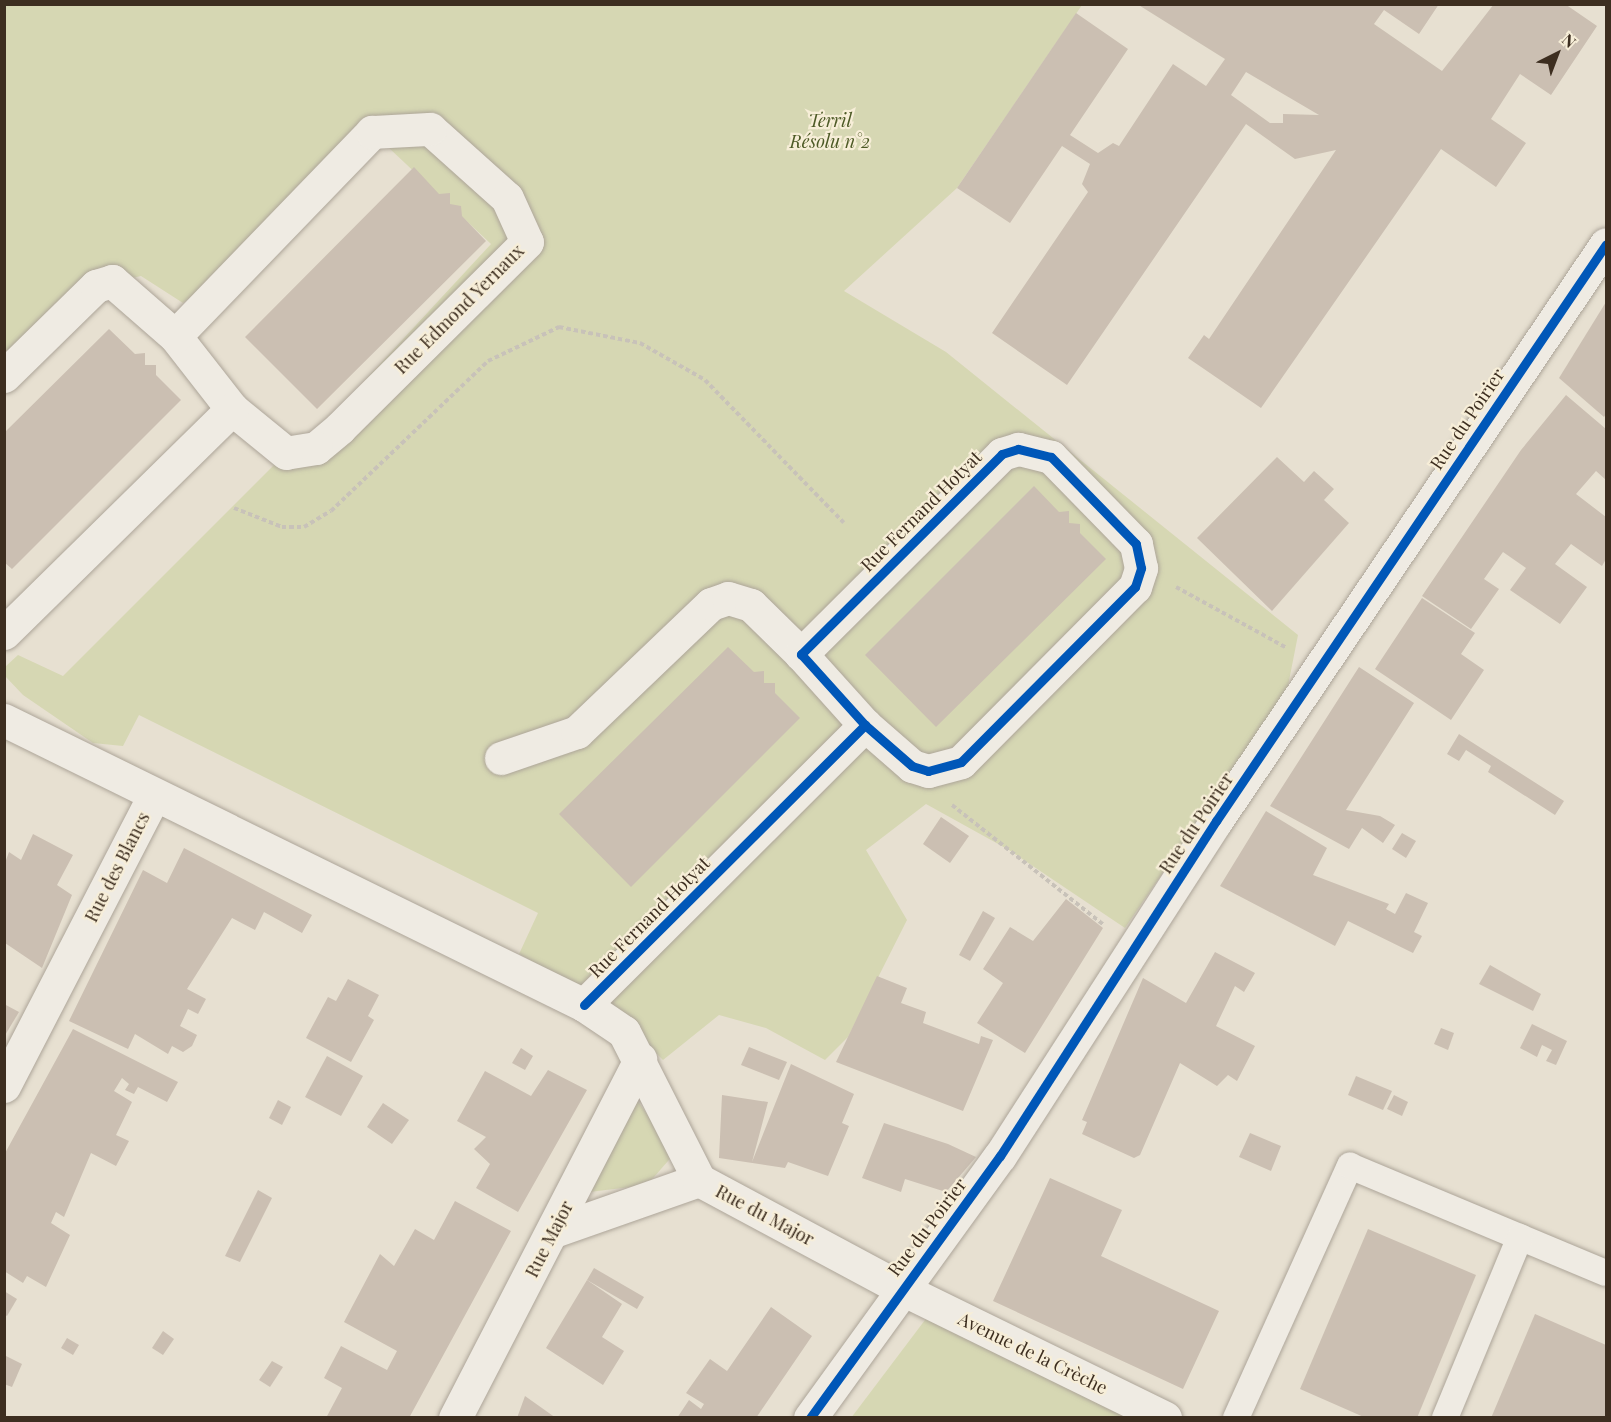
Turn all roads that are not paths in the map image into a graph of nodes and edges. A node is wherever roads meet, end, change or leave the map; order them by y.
1 (1606, 244) edge
2 (174, 336) junction
3 (6, 372) edge
4 (232, 409) junction
5 (4, 633) edge
6 (801, 654) junction
7 (4, 720) edge
8 (865, 724) junction
9 (501, 758) dead end
10 (153, 797) junction
11 (584, 1005) junction
12 (640, 1059) junction
13 (4, 1086) edge
14 (699, 1180) junction
15 (554, 1231) junction
16 (1520, 1237) junction
17 (1606, 1273) edge
18 (902, 1289) junction
19 (455, 1418) edge
20 (810, 1418) edge
21 (1165, 1418) edge
22 (1236, 1418) edge
23 (1445, 1418) edge

1 - 18 street, Rue du Poirier
2 - 3 street, Rue Edmond Yernaux
2 - 4 street, Rue Edmond Yernaux
2 - 4 street, Rue Edmond Yernaux
4 - 5 street
6 - 8 street
6 - 8 street, Rue Fernand Hotyat
6 - 9 street
7 - 10 street, Rue des Blancs
8 - 11 street, Rue Fernand Hotyat
10 - 11 street
10 - 13 street, Rue des Blancs
11 - 12 street
12 - 14 street
12 - 15 street, Rue Major
14 - 15 street, Rue du Major
14 - 18 street, Rue du Major
15 - 19 street, Rue Major
16 - 17 lane
16 - 22 lane
16 - 23 lane
18 - 20 street, Rue du Poirier
18 - 21 street, Avenue de la Crèche

